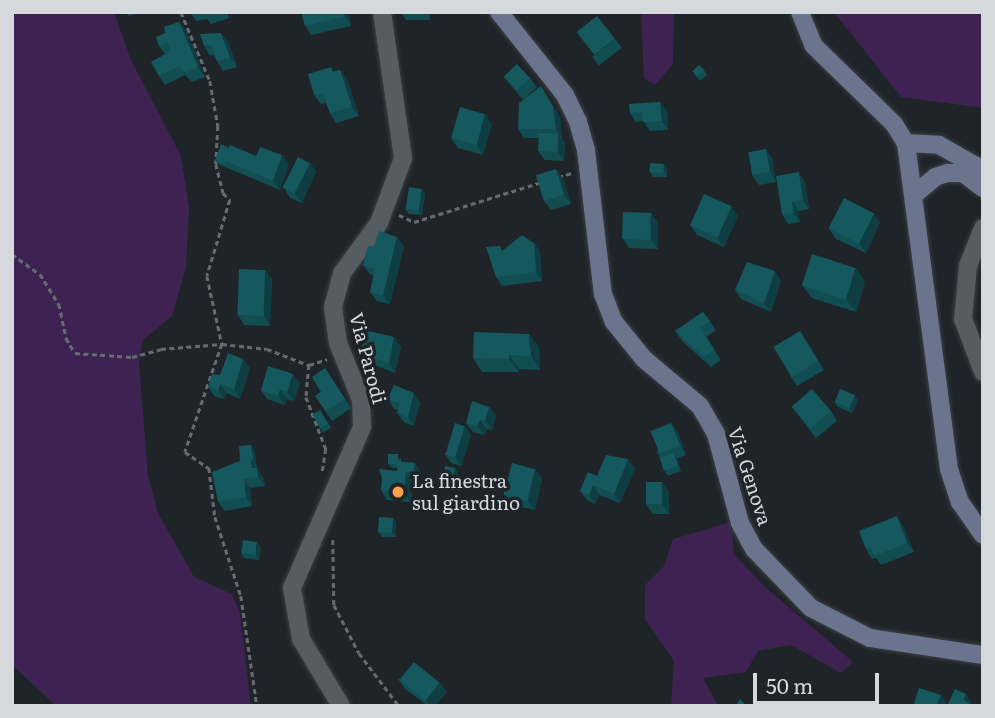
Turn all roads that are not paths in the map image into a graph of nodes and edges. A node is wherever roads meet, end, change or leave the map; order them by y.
1 (382, 12) edge
2 (499, 12) edge
3 (800, 12) edge
4 (906, 143) junction
5 (983, 170) edge
6 (983, 188) edge
7 (915, 194) junction
8 (983, 228) edge
9 (983, 372) edge
10 (983, 536) edge
11 (983, 655) edge
12 (341, 706) edge

1 - 12 street, Via Parodi
2 - 11 main road, Via Genova
3 - 4 main road
4 - 5 main road
4 - 7 main road
6 - 7 main road
7 - 10 main road
8 - 9 street

